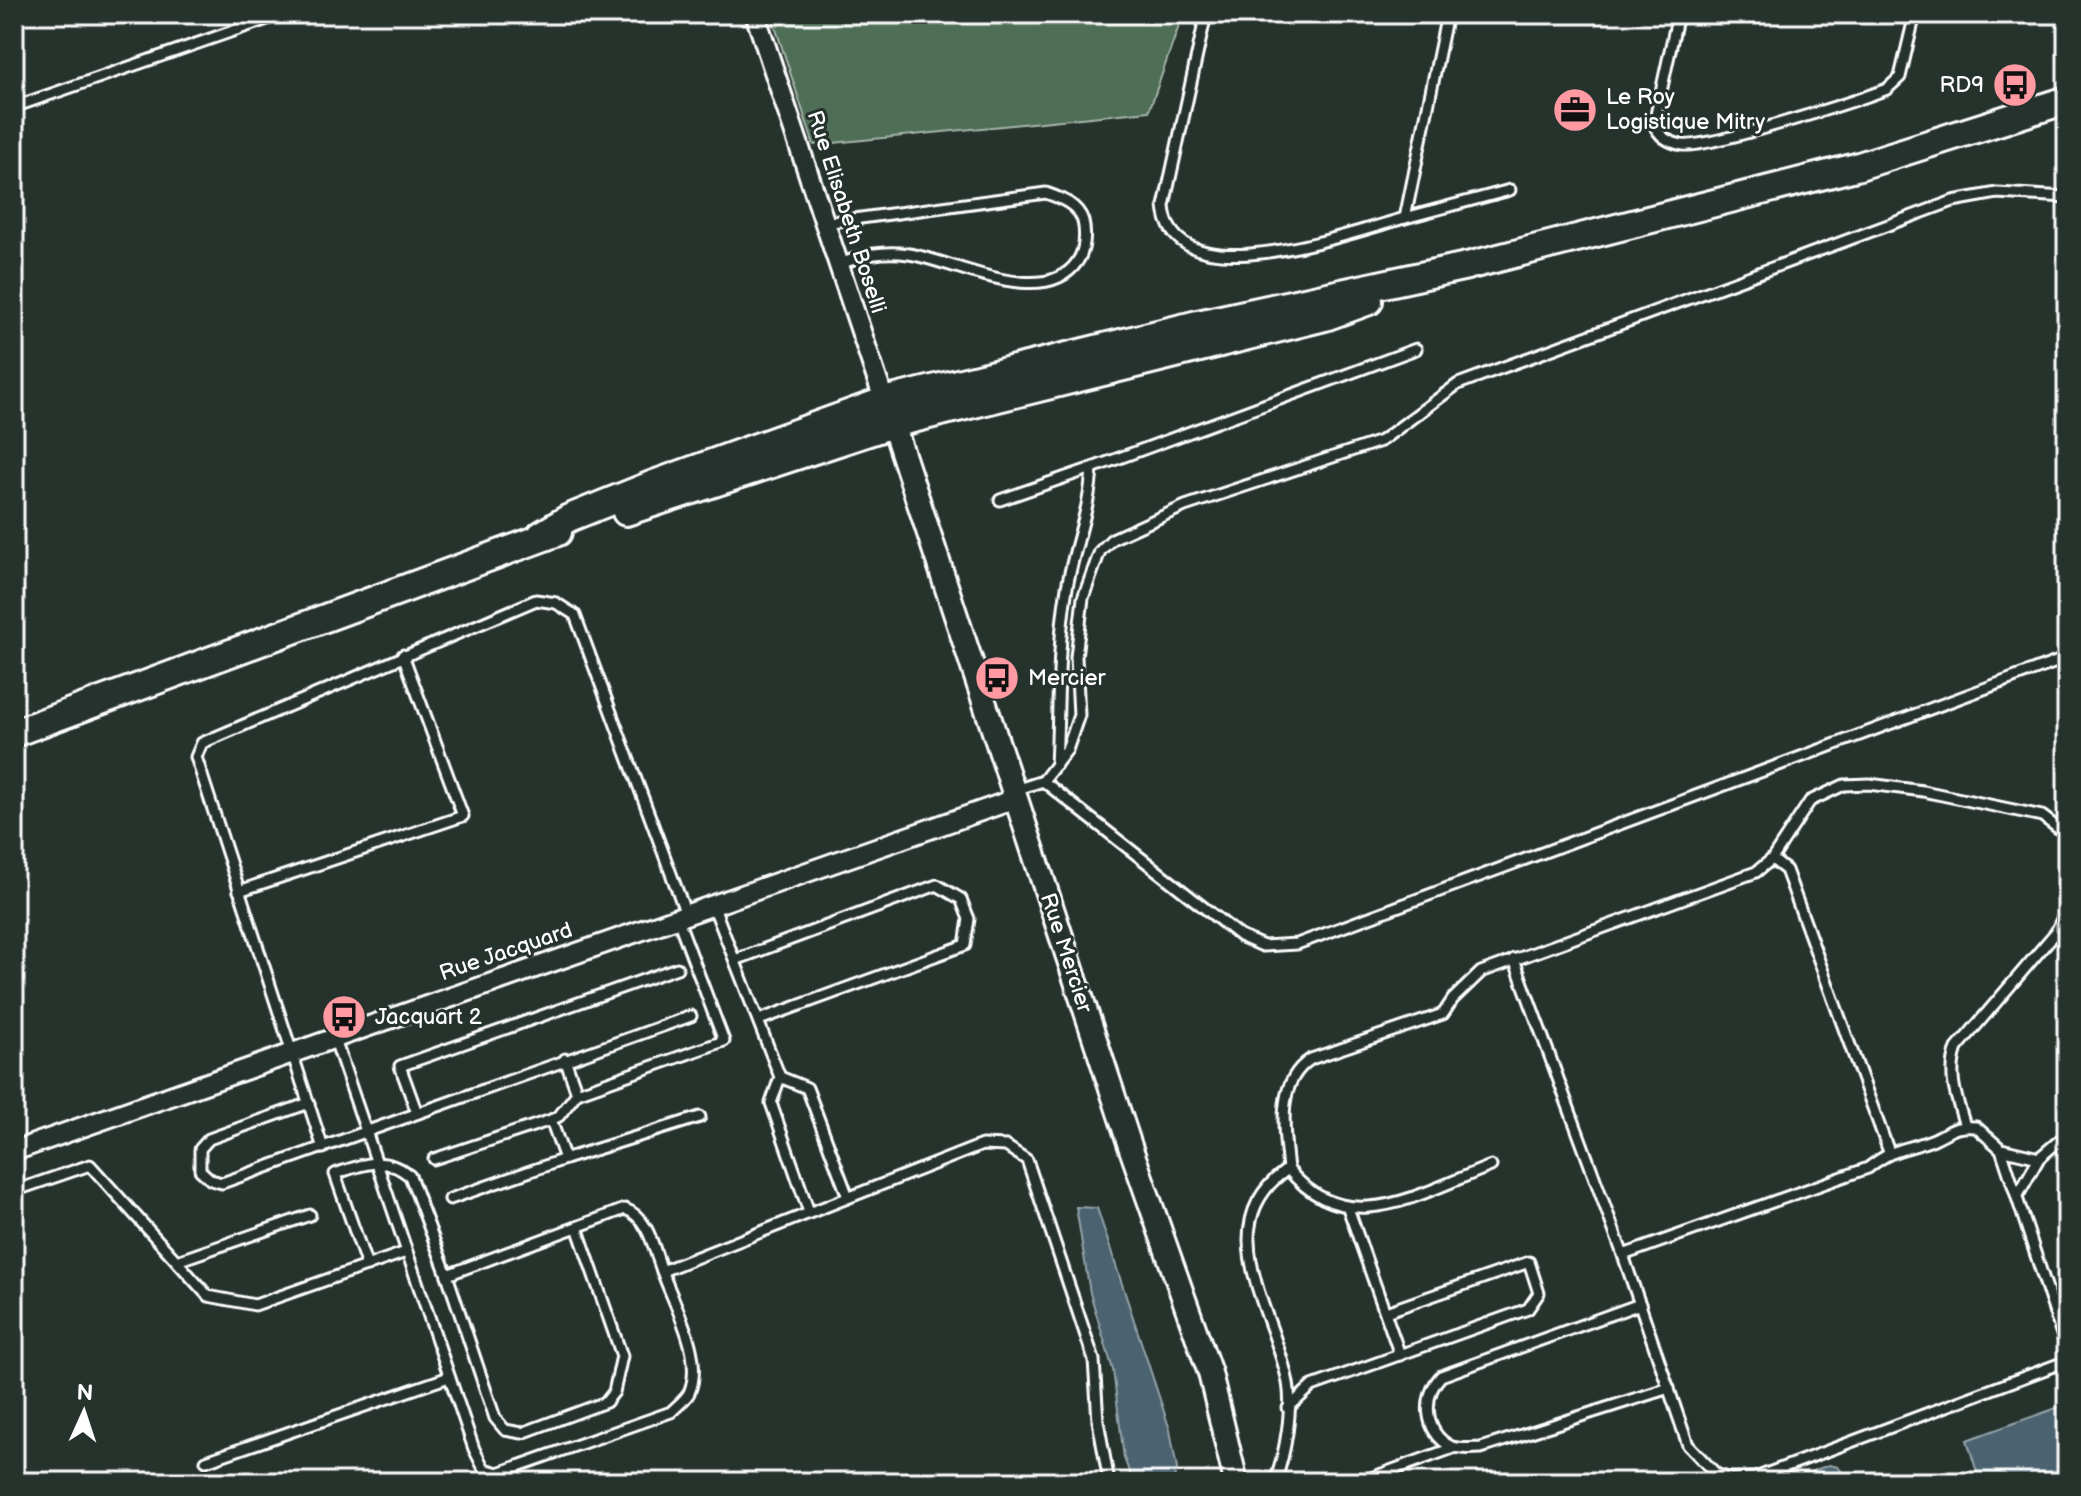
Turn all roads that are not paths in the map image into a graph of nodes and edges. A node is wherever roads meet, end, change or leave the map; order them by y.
1 (282, 14) edge
2 (755, 14) edge
3 (1206, 14) edge
4 (1447, 14) edge
5 (1678, 14) edge
6 (1915, 14) edge
7 (2067, 92) edge
8 (2067, 100) edge
9 (14, 107) edge
10 (2036, 109) junction
11 (1510, 190) dead end
12 (2067, 197) edge
13 (1405, 218) junction
14 (824, 223) junction
15 (838, 265) junction
16 (1416, 349) dead end
17 (888, 413) junction
18 (1092, 468) junction
19 (1000, 500) dead end
20 (403, 655) junction
21 (2067, 658) edge
22 (83, 709) junction
23 (14, 733) edge
24 (14, 745) edge
25 (1056, 765) junction
26 (1043, 781) junction
27 (1014, 795) junction
28 (2067, 835) edge
29 (1772, 859) junction
30 (239, 891) junction
31 (713, 905) junction
32 (2067, 908) edge
33 (681, 916) junction
34 (1514, 959) junction
35 (735, 960) junction
36 (677, 968) dead end
37 (691, 1016) dead end
38 (759, 1020) junction
39 (334, 1037) junction
40 (292, 1051) junction
41 (565, 1059) junction
42 (780, 1077) junction
43 (577, 1093) junction
44 (309, 1103) junction
45 (417, 1113) junction
46 (700, 1117) dead end
47 (551, 1120) junction
48 (1965, 1126) junction
49 (364, 1133) junction
50 (2067, 1134) edge
51 (323, 1148) junction
52 (2001, 1149) junction
53 (14, 1151) edge
54 (1889, 1152) junction
55 (2039, 1158) junction
56 (434, 1159) dead end
57 (565, 1159) junction
58 (374, 1161) junction
59 (1491, 1166) dead end
60 (1288, 1169) junction
61 (14, 1191) edge
62 (848, 1197) junction
63 (2017, 1197) junction
64 (450, 1199) dead end
65 (1348, 1208) junction
66 (809, 1212) junction
67 (310, 1215) dead end
68 (577, 1227) junction
69 (406, 1252) junction
70 (1623, 1255) junction
71 (177, 1261) junction
72 (367, 1266) junction
73 (662, 1271) junction
74 (447, 1275) junction
75 (1640, 1304) junction
76 (1386, 1312) junction
77 (2067, 1350) edge
78 (1400, 1355) junction
79 (2067, 1361) edge
80 (449, 1377) junction
81 (1669, 1388) junction
82 (1288, 1408) junction
83 (1453, 1448) junction
84 (206, 1461) dead end
85 (498, 1473) junction
86 (489, 1482) edge
87 (1109, 1482) edge
88 (1236, 1482) edge
89 (1275, 1482) edge
90 (1360, 1482) edge

1 - 9 lane
2 - 14 street, Rue Elisabeth Boselli
3 - 13 lane
4 - 13 lane
5 - 6 lane
7 - 10 main road
8 - 10 main road
10 - 17 main road
11 - 13 lane
12 - 25 lane
14 - 15 street, Rue Elisabeth Boselli
14 - 15 lane
15 - 17 street, Rue Elisabeth Boselli
16 - 18 lane
17 - 22 main road
17 - 27 street, Rue Mercier
18 - 19 lane
18 - 25 lane
20 - 30 lane
20 - 30 lane
20 - 33 lane
21 - 26 lane
22 - 23 main road
22 - 24 main road
25 - 26 lane
26 - 27 lane
27 - 31 street, Rue Jacquard
27 - 88 street, Rue Mercier
28 - 29 lane
29 - 34 lane
29 - 54 lane
30 - 40 lane
31 - 33 street, Rue Jacquard
31 - 35 lane
32 - 48 lane
33 - 39 street, Rue Jacquard
33 - 43 lane
34 - 60 lane
34 - 70 lane
35 - 38 lane
35 - 38 lane
36 - 45 lane
37 - 41 lane
38 - 42 lane
39 - 40 street, Rue Jacquard
39 - 49 lane
40 - 44 lane
40 - 53 street, Rue Jacquard
41 - 43 lane
41 - 45 lane
42 - 62 lane
42 - 66 lane
43 - 47 lane
44 - 51 lane
44 - 51 lane
45 - 49 lane
46 - 57 lane
47 - 56 lane
47 - 57 lane
48 - 52 lane
48 - 54 lane
49 - 51 lane
49 - 58 lane
50 - 55 lane
52 - 55 lane
52 - 63 lane
54 - 70 lane
55 - 63 lane
57 - 64 lane
58 - 69 lane
58 - 72 lane
58 - 74 lane
59 - 65 lane
60 - 65 lane
60 - 82 lane
61 - 71 lane
62 - 66 lane
62 - 87 lane
63 - 77 lane
65 - 76 lane
66 - 73 lane
67 - 71 lane
68 - 73 lane
68 - 74 lane
68 - 74 lane
69 - 72 lane
69 - 80 lane
70 - 75 lane
71 - 72 lane
73 - 85 lane
75 - 81 lane
75 - 83 lane
76 - 78 lane
76 - 78 lane
78 - 82 lane
79 - 81 lane
80 - 84 lane
80 - 85 lane
81 - 83 lane
82 - 89 lane
83 - 90 lane
85 - 86 lane

